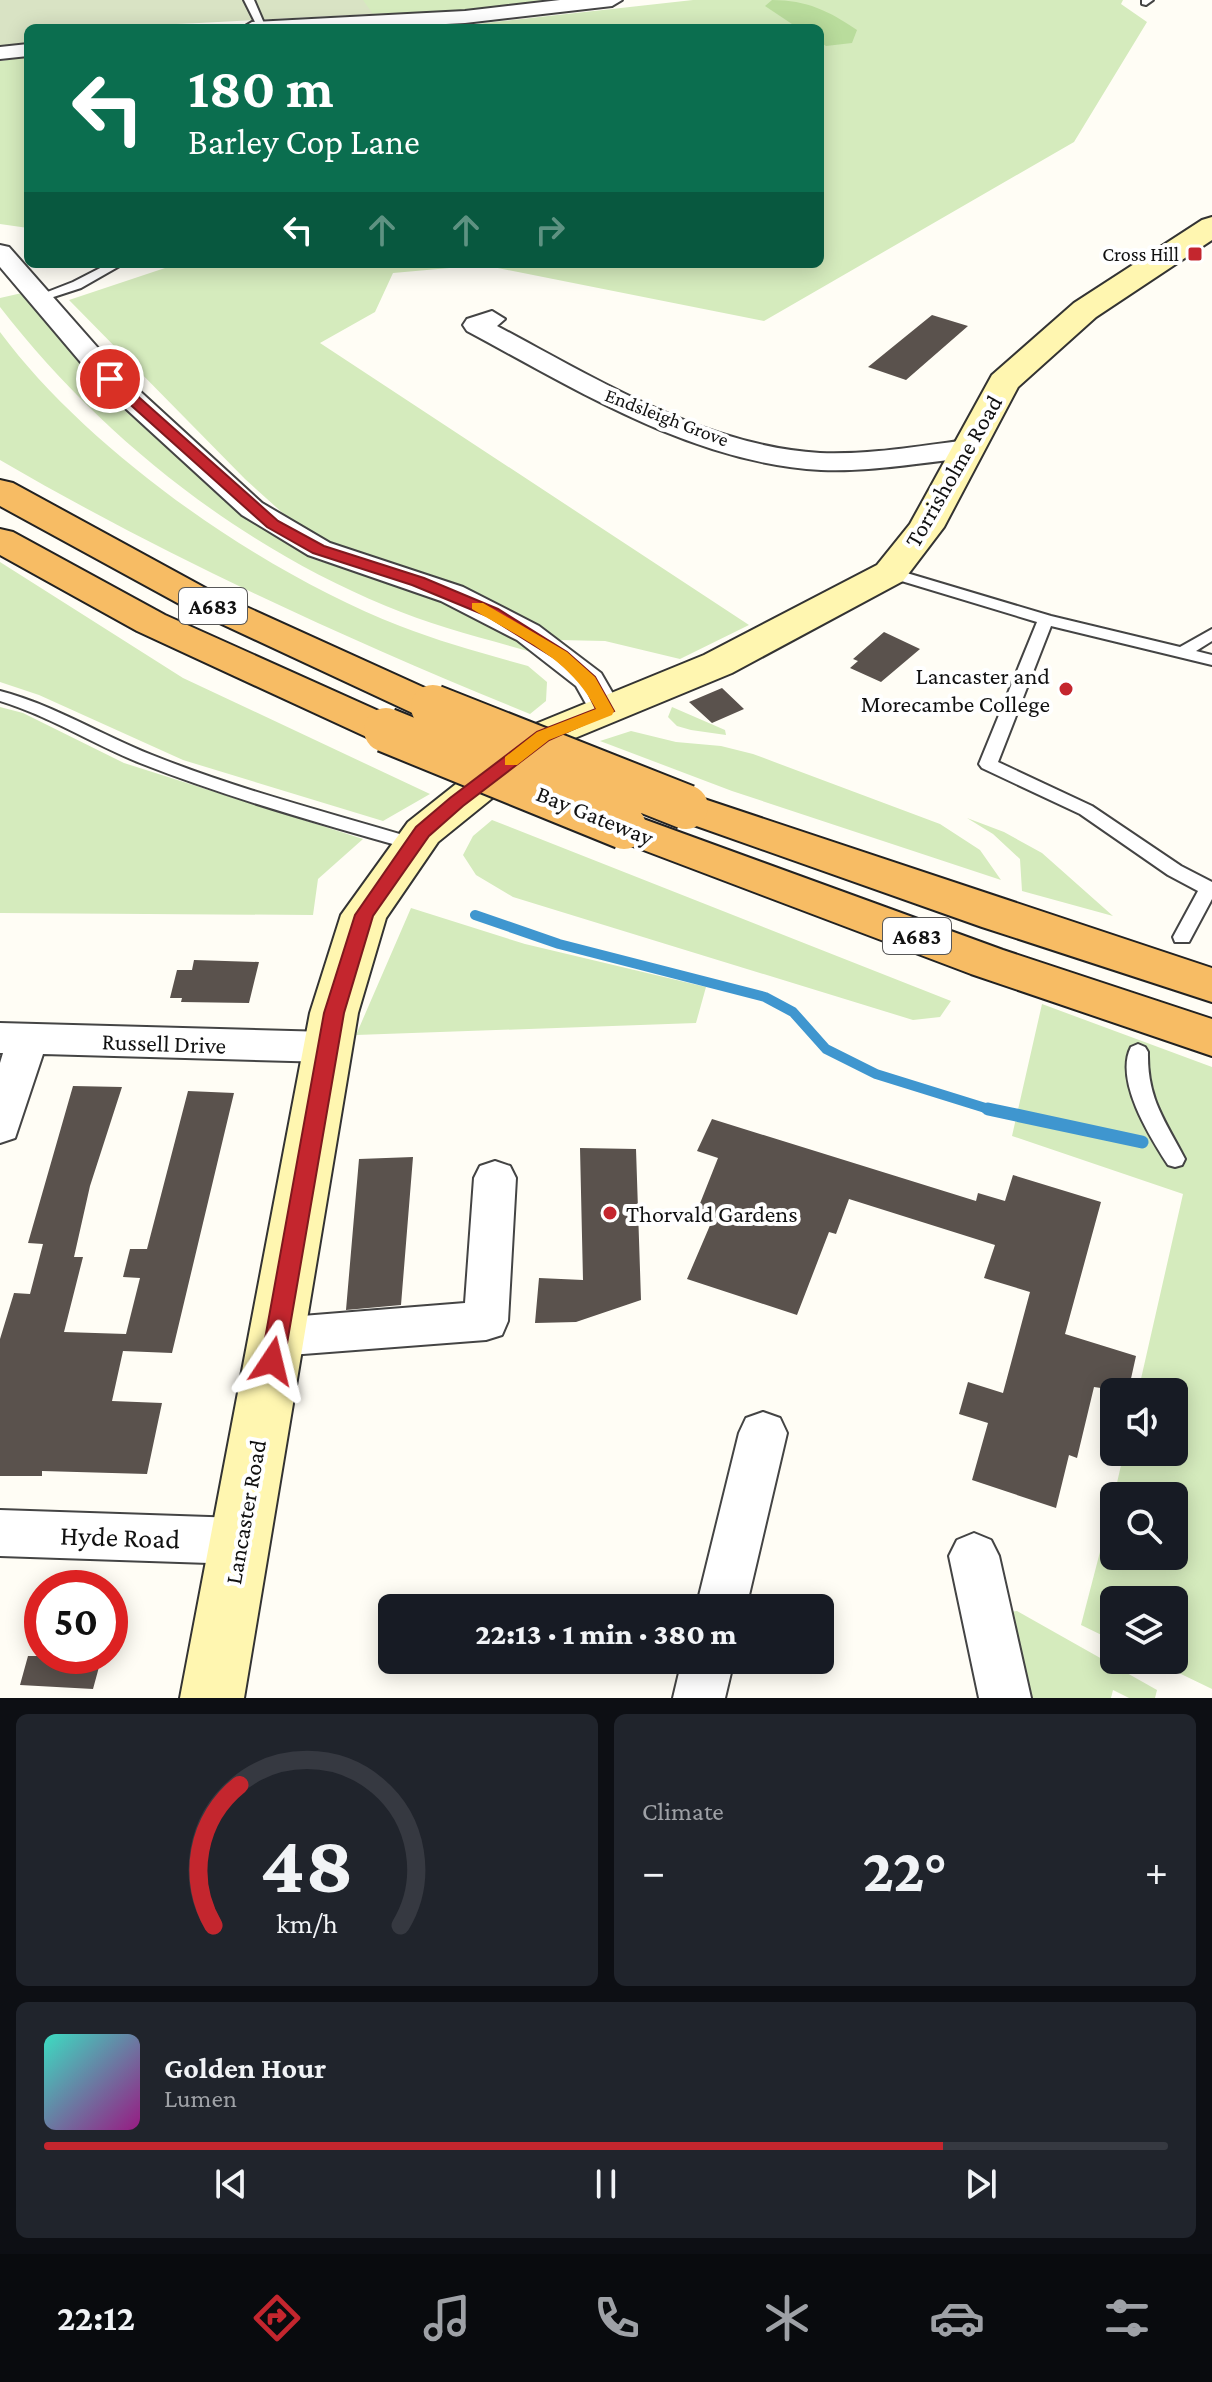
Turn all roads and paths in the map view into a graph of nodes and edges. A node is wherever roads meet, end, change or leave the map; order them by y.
1 (249, 0) edge
2 (612, 0) edge
3 (261, 24) edge
4 (323, 24) edge
5 (24, 50) edge
6 (0, 53) edge
7 (1212, 226) edge
8 (0, 252) edge
9 (109, 268) edge
10 (38, 298) junction
11 (477, 325) dead end
12 (967, 449) junction
13 (0, 491) edge
14 (0, 540) edge
15 (890, 573) junction
16 (1046, 620) junction
17 (1212, 634) edge
18 (1184, 652) junction
19 (1212, 660) edge
20 (0, 696) edge
21 (595, 715) junction
22 (414, 844) junction
23 (1210, 888) edge
24 (1182, 937) dead end
25 (1212, 985) edge
26 (14, 1038) edge
27 (1212, 1038) edge
28 (328, 1047) junction
29 (1138, 1052) dead end
30 (0, 1127) edge
31 (1175, 1159) dead end
32 (495, 1178) dead end
33 (277, 1337) junction
34 (763, 1433) dead end
35 (0, 1533) edge
36 (239, 1541) junction
37 (974, 1556) dead end
38 (724, 1594) edge
39 (705, 1674) edge
40 (212, 1698) edge
41 (699, 1698) edge
42 (1005, 1698) edge

1 - 3 lane
2 - 4 street
5 - 6 street
7 - 12 main road, Torrisholme Road
8 - 10 street
9 - 10 lane
10 - 21 street
11 - 12 street, Endsleigh Grove
12 - 15 main road, Torrisholme Road
13 - 25 highway, Bay Gateway / A683, bridge
14 - 27 highway, Bay Gateway / A683, bridge
15 - 16 lane
15 - 21 main road, Torrisholme Road
16 - 18 lane
16 - 23 lane
17 - 18 lane
18 - 19 lane
20 - 22 lane
21 - 22 main road, Lancaster Road
22 - 28 main road, Lancaster Road
23 - 24 lane
26 - 28 street, Russell Drive
26 - 30 street
28 - 33 main road, Lancaster Road
29 - 31 lane
32 - 33 street
33 - 36 main road, Lancaster Road
34 - 38 street
35 - 36 street, Hyde Road
36 - 40 main road, Lancaster Road
37 - 42 street
39 - 41 street

